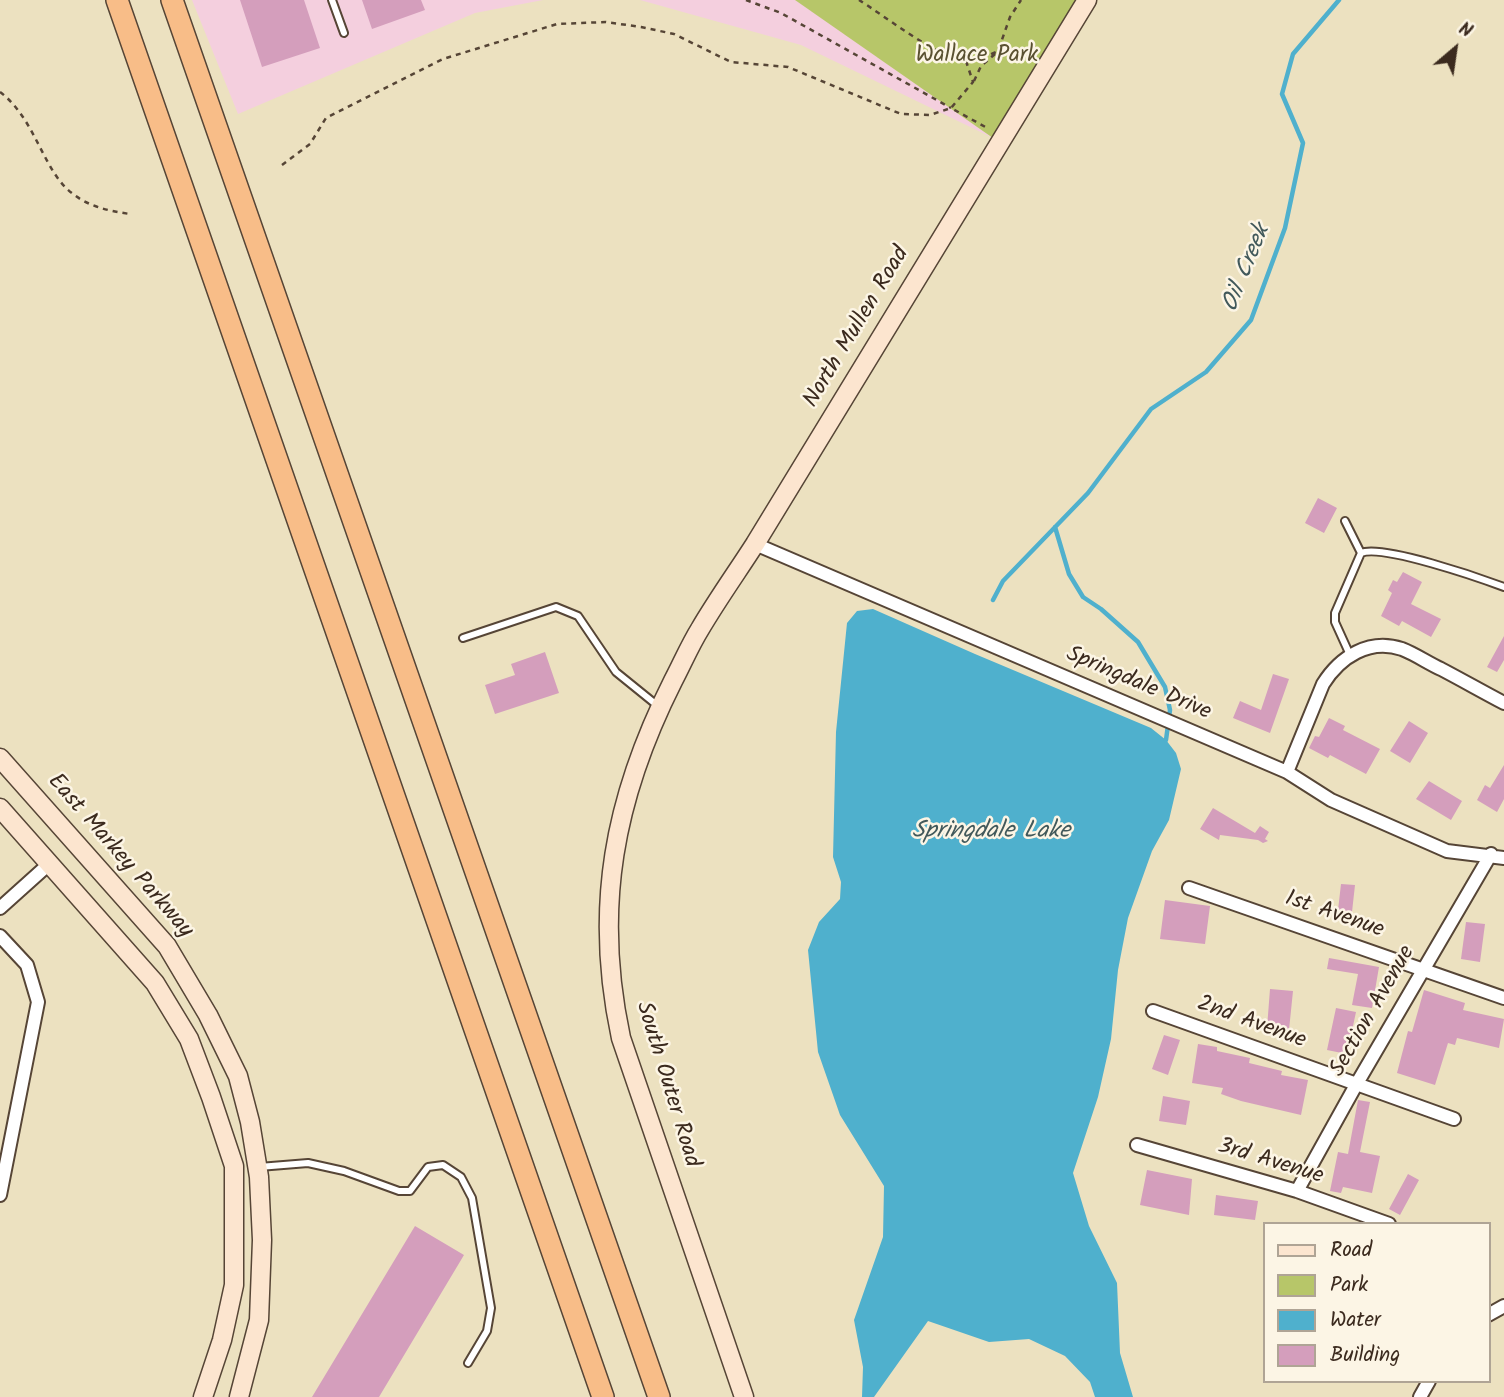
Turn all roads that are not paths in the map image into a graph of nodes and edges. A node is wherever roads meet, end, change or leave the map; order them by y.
1 (117, 0) edge
2 (172, 0) edge
3 (332, 0) edge
4 (1087, 0) edge
5 (344, 33) dead end
6 (1345, 521) dead end
7 (755, 544) junction
8 (1361, 553) junction
9 (1504, 587) edge
10 (463, 638) dead end
11 (1350, 655) junction
12 (1504, 703) edge
13 (660, 707) junction
14 (0, 758) edge
15 (1287, 772) junction
16 (0, 808) edge
17 (1497, 856) edge
18 (49, 864) junction
19 (1189, 888) dead end
20 (0, 908) edge
21 (0, 936) edge
22 (1423, 969) junction
23 (1504, 998) edge
24 (1153, 1011) dead end
25 (1356, 1085) junction
26 (1454, 1119) dead end
27 (1137, 1145) dead end
28 (258, 1168) junction
29 (1297, 1191) junction
30 (0, 1195) edge
31 (1383, 1222) edge
32 (468, 1363) dead end
33 (203, 1397) edge
34 (239, 1397) edge
35 (603, 1397) edge
36 (659, 1397) edge
37 (744, 1397) edge

1 - 35 highway
2 - 36 highway
3 - 5 lane
4 - 7 street, North Mullen Road
6 - 8 lane
7 - 13 street, North Mullen Road
7 - 15 street, Springdale Drive
8 - 9 lane
8 - 11 lane
10 - 13 lane
11 - 12 street
11 - 15 street
13 - 37 street, South Outer Road
14 - 28 street, East Markey Parkway
15 - 17 street, Springdale Drive
16 - 18 street
17 - 22 street, Section Avenue
18 - 20 street
18 - 33 street
19 - 22 street, 1st Avenue
21 - 30 street
22 - 23 street, 1st Avenue
22 - 25 street, Section Avenue
24 - 25 street, 2nd Avenue
25 - 26 street, 2nd Avenue
25 - 29 street, Section Avenue
27 - 29 street, 3rd Avenue
28 - 32 lane
28 - 34 street, East Markey Parkway
29 - 31 street, 3rd Avenue

